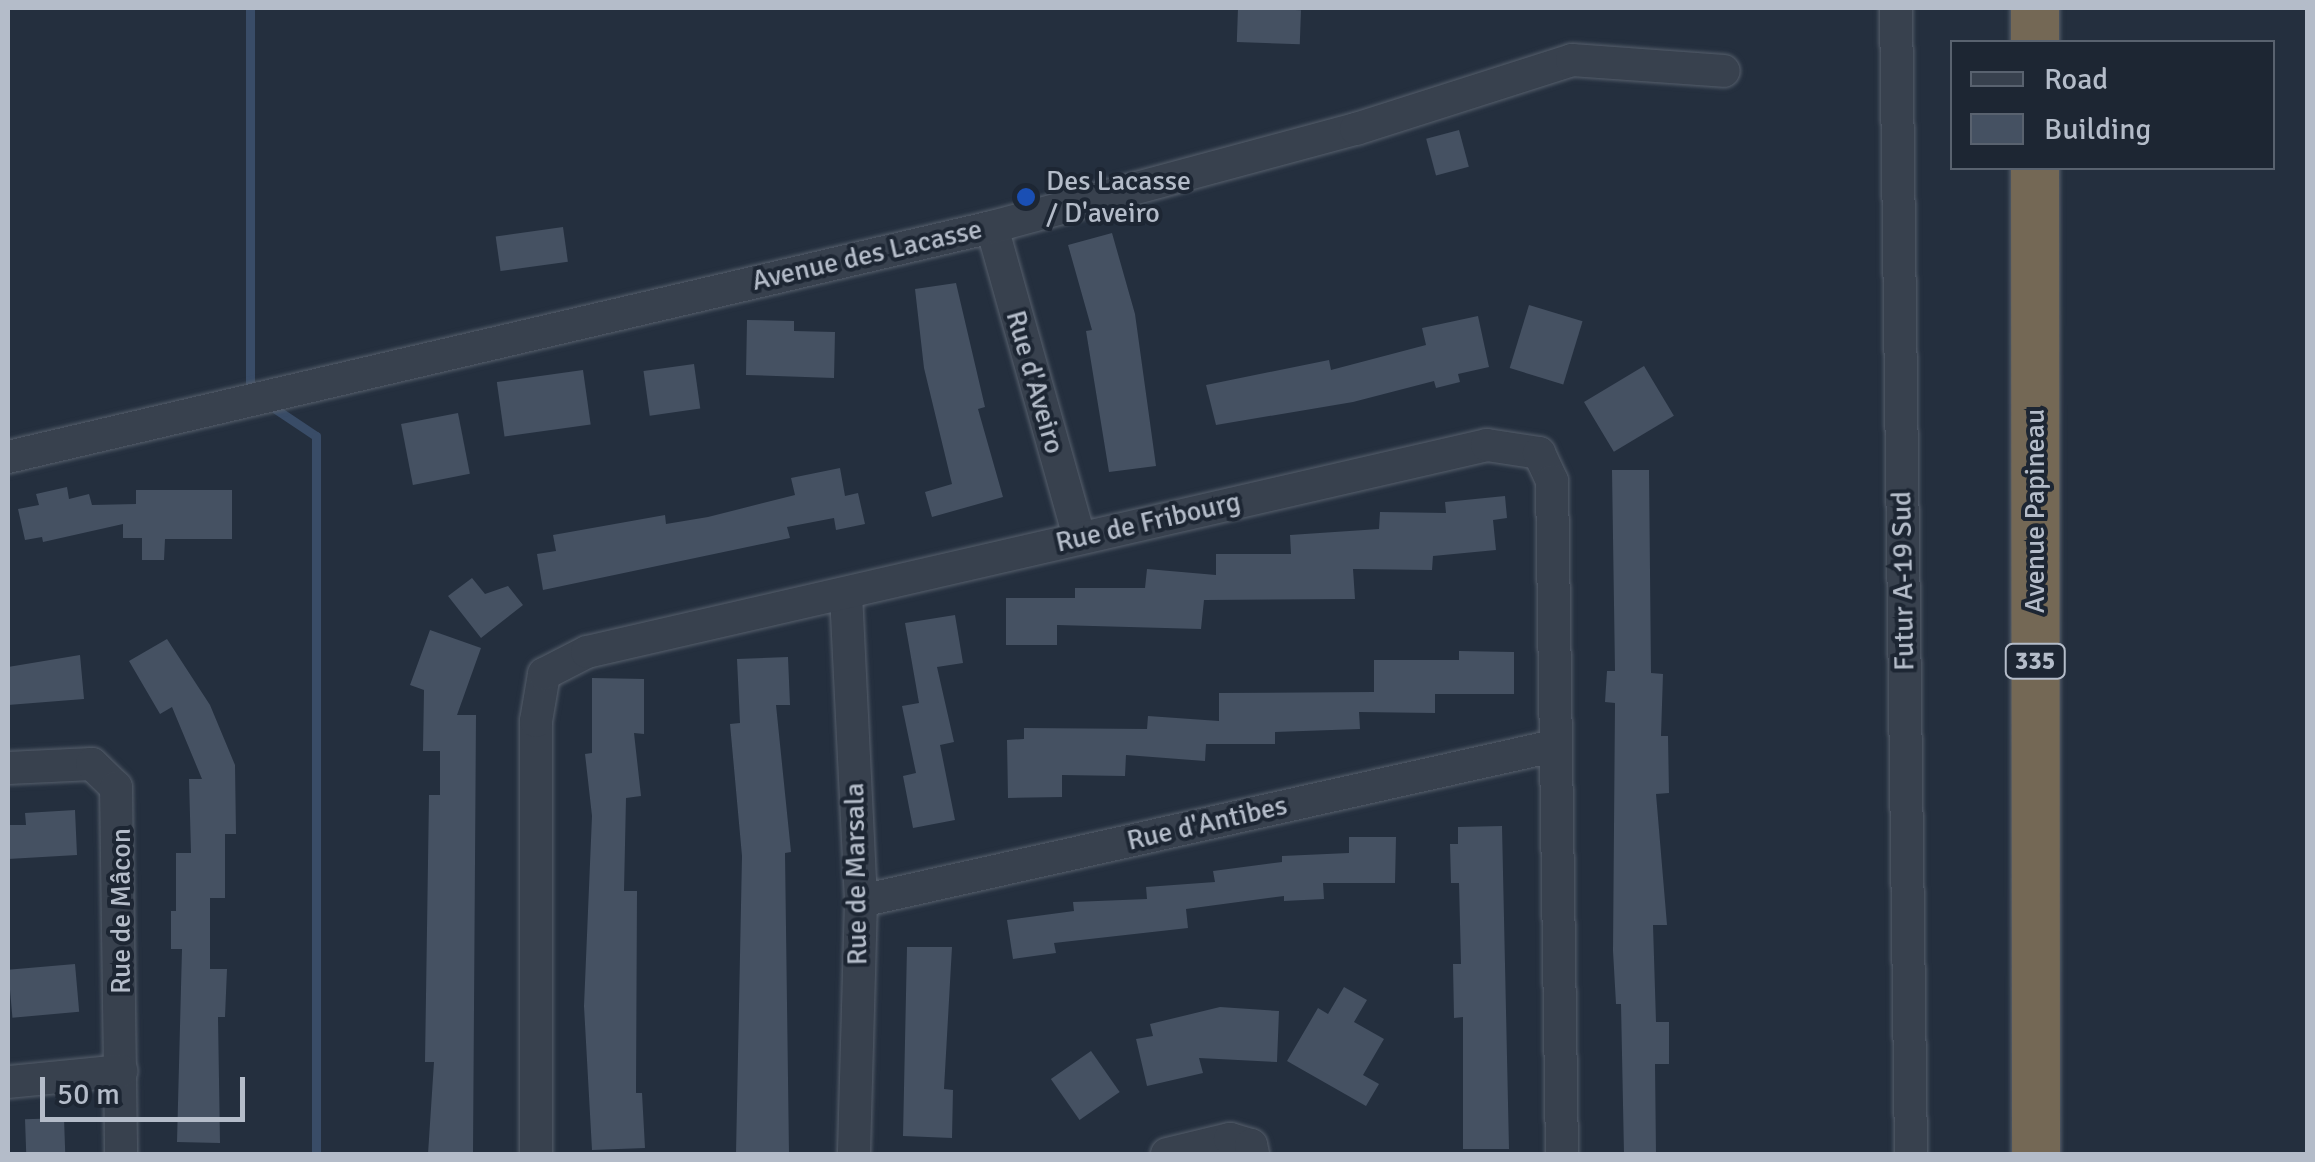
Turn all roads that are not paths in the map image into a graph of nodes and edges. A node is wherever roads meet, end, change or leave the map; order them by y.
1 (1896, 8) edge
2 (2034, 8) edge
3 (2035, 40) edge
4 (1724, 71) dead end
5 (2035, 170) edge
6 (992, 227) junction
7 (8, 457) edge
8 (1080, 537) junction
9 (846, 594) junction
10 (1554, 746) junction
11 (8, 768) edge
12 (861, 901) junction
13 (121, 1072) junction
14 (8, 1082) edge
15 (121, 1154) edge
16 (536, 1154) edge
17 (854, 1154) edge
18 (1168, 1154) edge
19 (1253, 1154) edge
20 (1562, 1154) edge
21 (1910, 1154) edge
22 (2036, 1154) edge

1 - 21 street, Futur A-19 Sud
2 - 3 highway
4 - 6 street, Avenue des Lacasse
5 - 22 highway, Avenue Papineau / 335
6 - 7 street, Avenue des Lacasse
6 - 8 street, Rue d'Aveiro
8 - 9 street, Rue de Fribourg
8 - 10 street, Rue de Fribourg
9 - 12 street, Rue de Marsala
9 - 16 street, Rue de Fribourg
10 - 12 street, Rue d'Antibes
10 - 20 street, Rue de Fribourg
11 - 13 street, Rue de Mâcon
12 - 17 street, Rue de Marsala
13 - 14 street
13 - 15 street, Rue de Mâcon
18 - 19 street

